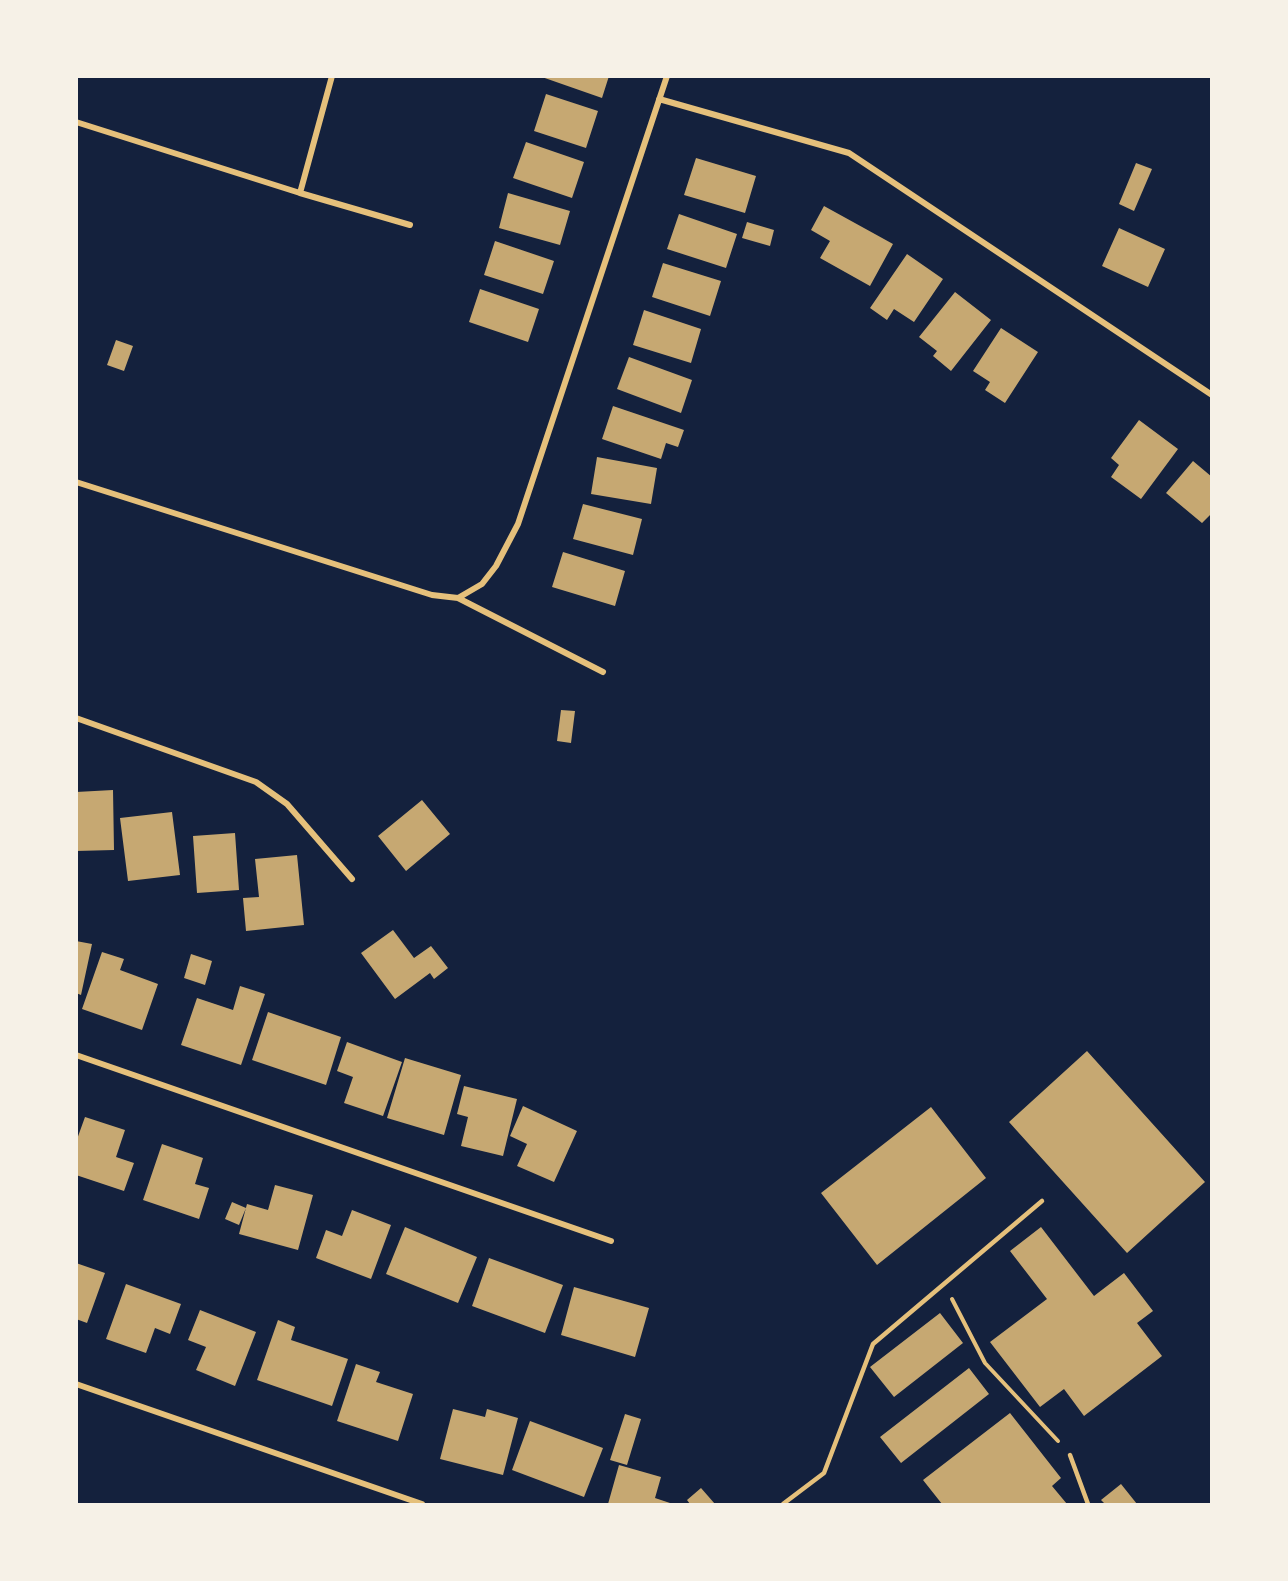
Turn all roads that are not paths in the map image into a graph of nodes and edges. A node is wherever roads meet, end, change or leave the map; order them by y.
1 (332, 76) edge
2 (667, 76) edge
3 (659, 99) junction
4 (76, 122) edge
5 (300, 193) junction
6 (410, 225) dead end
7 (1212, 395) edge
8 (76, 482) edge
9 (458, 598) junction
10 (603, 672) dead end
11 (76, 718) edge
12 (352, 879) dead end
13 (76, 1055) edge
14 (1042, 1201) dead end
15 (611, 1241) dead end
16 (76, 1384) edge
17 (1071, 1455) road end
18 (422, 1504) edge
19 (783, 1504) edge
20 (1088, 1504) edge

1 - 5 street
2 - 3 street
3 - 7 street
3 - 9 street
4 - 5 street
5 - 6 street
8 - 9 street
9 - 10 street
11 - 12 street
13 - 15 street
14 - 19 lane
16 - 18 street
17 - 20 lane

